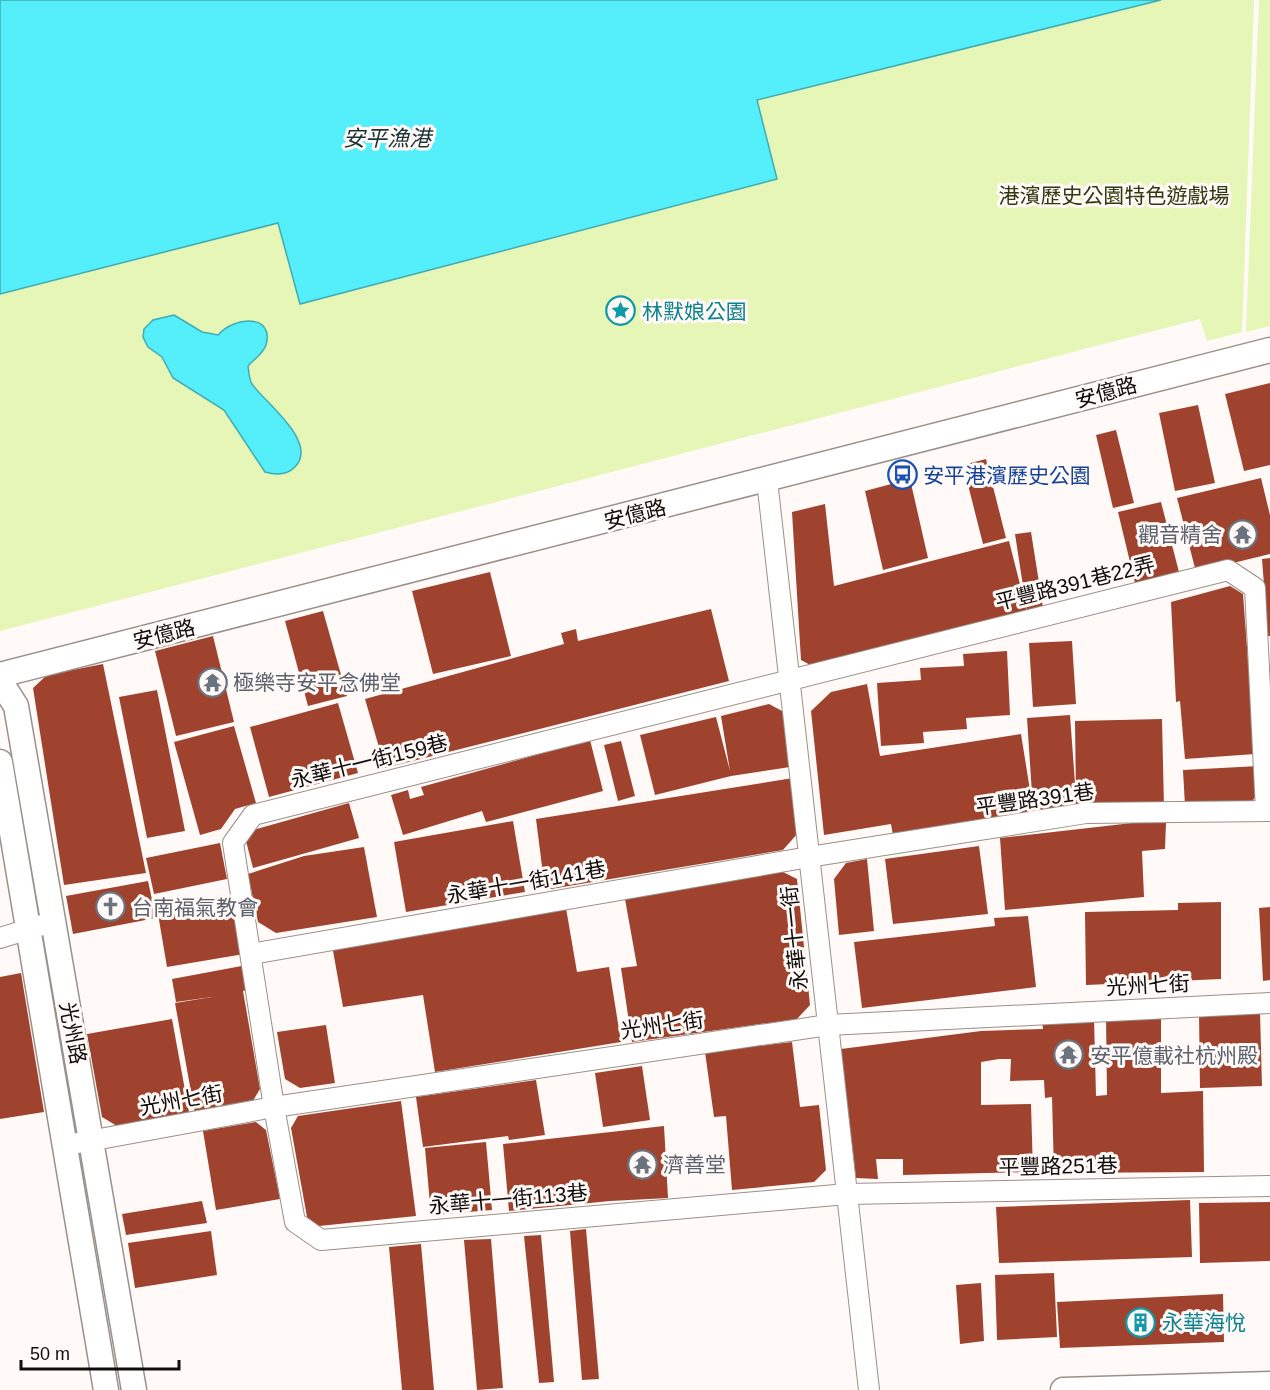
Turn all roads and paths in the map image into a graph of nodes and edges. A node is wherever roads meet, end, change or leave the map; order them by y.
1 (1270, 350) edge
2 (767, 480) junction
3 (0, 675) edge
4 (790, 680) junction
5 (0, 681) edge
6 (0, 762) edge
7 (1268, 811) edge
8 (809, 857) junction
9 (52, 922) junction
10 (28, 930) junction
11 (0, 938) edge
12 (251, 954) junction
13 (1270, 1003) edge
14 (828, 1025) junction
15 (274, 1107) junction
16 (93, 1140) junction
17 (67, 1145) junction
18 (1270, 1186) edge
19 (847, 1194) junction
20 (1270, 1384) edge
21 (106, 1390) edge
22 (134, 1390) edge
23 (868, 1390) edge
24 (1063, 1390) edge

1 - 2 street, 安億路
2 - 3 street, 安億路
2 - 4 street, 永華十一街
4 - 7 street, 平豐路391巷22弄
4 - 8 street, 永華十一街
4 - 12 street, 永華十一街159巷
5 - 9 street, 光州路
6 - 10 street, 光州路
7 - 8 street, 平豐路391巷
8 - 12 street, 永華十一街141巷
8 - 14 street, 永華十一街
9 - 10 street
9 - 16 street, 光州路
10 - 11 street
10 - 17 street, 光州路
12 - 15 street, 永華十一街159巷
13 - 14 street, 光州七街
14 - 15 street, 光州七街
14 - 19 street, 永華十一街
15 - 16 street, 光州七街
15 - 19 street, 永華十一街113巷
16 - 17 street, 光州七街
16 - 22 street, 光州路
17 - 21 street, 光州路
18 - 19 street, 平豐路251巷
19 - 23 street, 永華十一街
20 - 24 street

